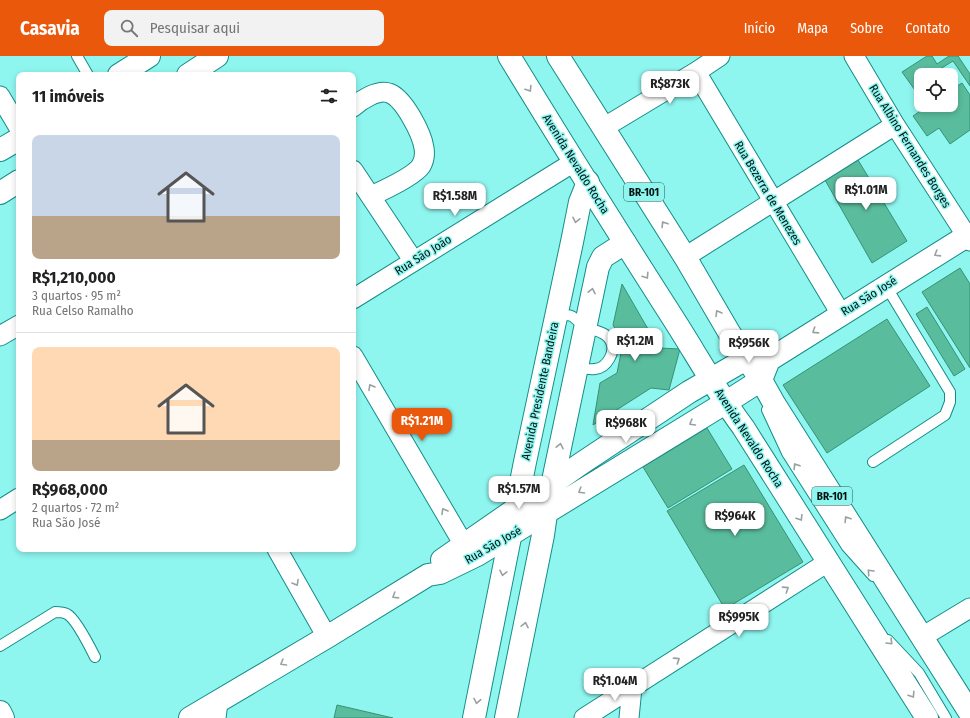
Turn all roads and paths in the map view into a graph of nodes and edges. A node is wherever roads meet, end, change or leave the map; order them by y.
1 (77, 56) edge
2 (217, 56) edge
3 (509, 56) edge
4 (558, 56) edge
5 (720, 56) edge
6 (854, 56) edge
7 (147, 57) edge
8 (86, 72) edge
9 (124, 72) edge
10 (193, 72) edge
11 (696, 72) junction
12 (0, 96) edge
13 (356, 105) edge
14 (16, 123) edge
15 (895, 125) junction
16 (603, 128) junction
17 (16, 141) edge
18 (0, 150) edge
19 (574, 162) junction
20 (356, 174) edge
21 (16, 182) edge
22 (588, 182) junction
23 (0, 193) edge
24 (371, 196) junction
25 (772, 201) junction
26 (969, 237) edge
27 (625, 243) junction
28 (684, 257) junction
29 (413, 260) junction
30 (886, 286) junction
31 (356, 297) edge
32 (841, 314) junction
33 (556, 317) junction
34 (16, 326) edge
35 (586, 326) junction
36 (0, 336) edge
37 (746, 359) junction
38 (356, 361) edge
39 (577, 367) junction
40 (765, 370) junction
41 (711, 379) junction
42 (725, 403) junction
43 (873, 462) dead end
44 (552, 484) junction
45 (16, 500) edge
46 (0, 510) edge
47 (516, 510) junction
48 (546, 514) junction
49 (510, 535) junction
50 (464, 545) junction
51 (279, 552) edge
52 (828, 562) junction
53 (428, 575) junction
54 (853, 603) junction
55 (496, 606) junction
56 (970, 608) edge
57 (327, 637) junction
58 (922, 637) junction
59 (0, 646) edge
60 (95, 657) dead end
61 (632, 688) junction
62 (217, 710) edge
63 (0, 712) edge
64 (970, 713) edge
65 (3, 718) edge
66 (190, 718) edge
67 (474, 718) edge
68 (504, 718) edge
69 (584, 718) edge
70 (629, 718) edge
71 (927, 718) edge
72 (946, 718) edge

1 - 8 lane
2 - 10 main road
3 -> 19 main road, Avenida Nevaldo Rocha / BR-101
4 - 16 main road, BR-101
5 - 11 street
6 - 15 street, Rua Albino Fernandes Borges
7 - 9 main road
11 - 16 street
11 - 25 street, Rua Bezerra de Menezes
12 - 14 street
13 - 24 street
15 - 25 street
15 - 26 street, Rua Albino Fernandes Borges
28 -> 16 main road, BR-101
17 - 18 main road
19 - 22 main road, Avenida Nevaldo Rocha / BR-101
19 - 29 street, Rua São João
20 - 24 street
21 - 23 main road
22 - 27 main road, Avenida Nevaldo Rocha / BR-101
22 -> 33 main road, Avenida Presidente Bandeira
24 - 29 street
25 - 28 street
25 - 32 street, Rua Bezerra de Menezes
26 -> 30 main road, Rua São José
35 -> 27 main road
27 -> 41 main road, Avenida Nevaldo Rocha / BR-101
37 -> 28 main road, BR-101
29 - 31 street, Rua São João
30 - 32 main road, Rua São José
30 - 43 lane
32 -> 40 main road, Rua São José
33 - 35 lane
33 - 47 main road, Avenida Presidente Bandeira
34 - 36 street
35 - 39 main road
35 - 39 lane
37 - 40 main road, BR-101
37 - 41 main road, Rua São José
50 -> 38 street
44 -> 39 main road
40 - 42 main road, Rua São José
58 -> 40 main road, BR-101
41 - 42 main road, Avenida Nevaldo Rocha / BR-101
41 - 44 main road, Rua São José
42 -> 48 main road, Rua São José
42 -> 52 main road, Avenida Nevaldo Rocha / BR-101
44 - 47 main road, Rua São José
44 - 48 main road
45 - 46 street
47 - 49 main road, Avenida Presidente Bandeira
47 - 50 main road, Rua São José
48 - 49 main road, Rua São José
68 -> 48 main road
49 - 53 main road, Rua São José
49 -> 55 main road, Avenida Presidente Bandeira
50 - 53 main road, Rua São José
51 -> 57 street
52 - 54 main road, Avenida Nevaldo Rocha / BR-101
61 -> 52 street
53 -> 57 main road, Rua São José
54 -> 71 main road, Avenida Nevaldo Rocha / BR-101
54 -> 72 lane
55 -> 67 main road, Avenida Presidente Bandeira
55 - 68 main road
56 - 58 street
57 -> 62 main road, Rua São José
58 - 64 main road, BR-101
59 - 60 lane
61 - 69 street
61 - 70 street
62 - 66 main road, Rua São José
63 - 65 main road

